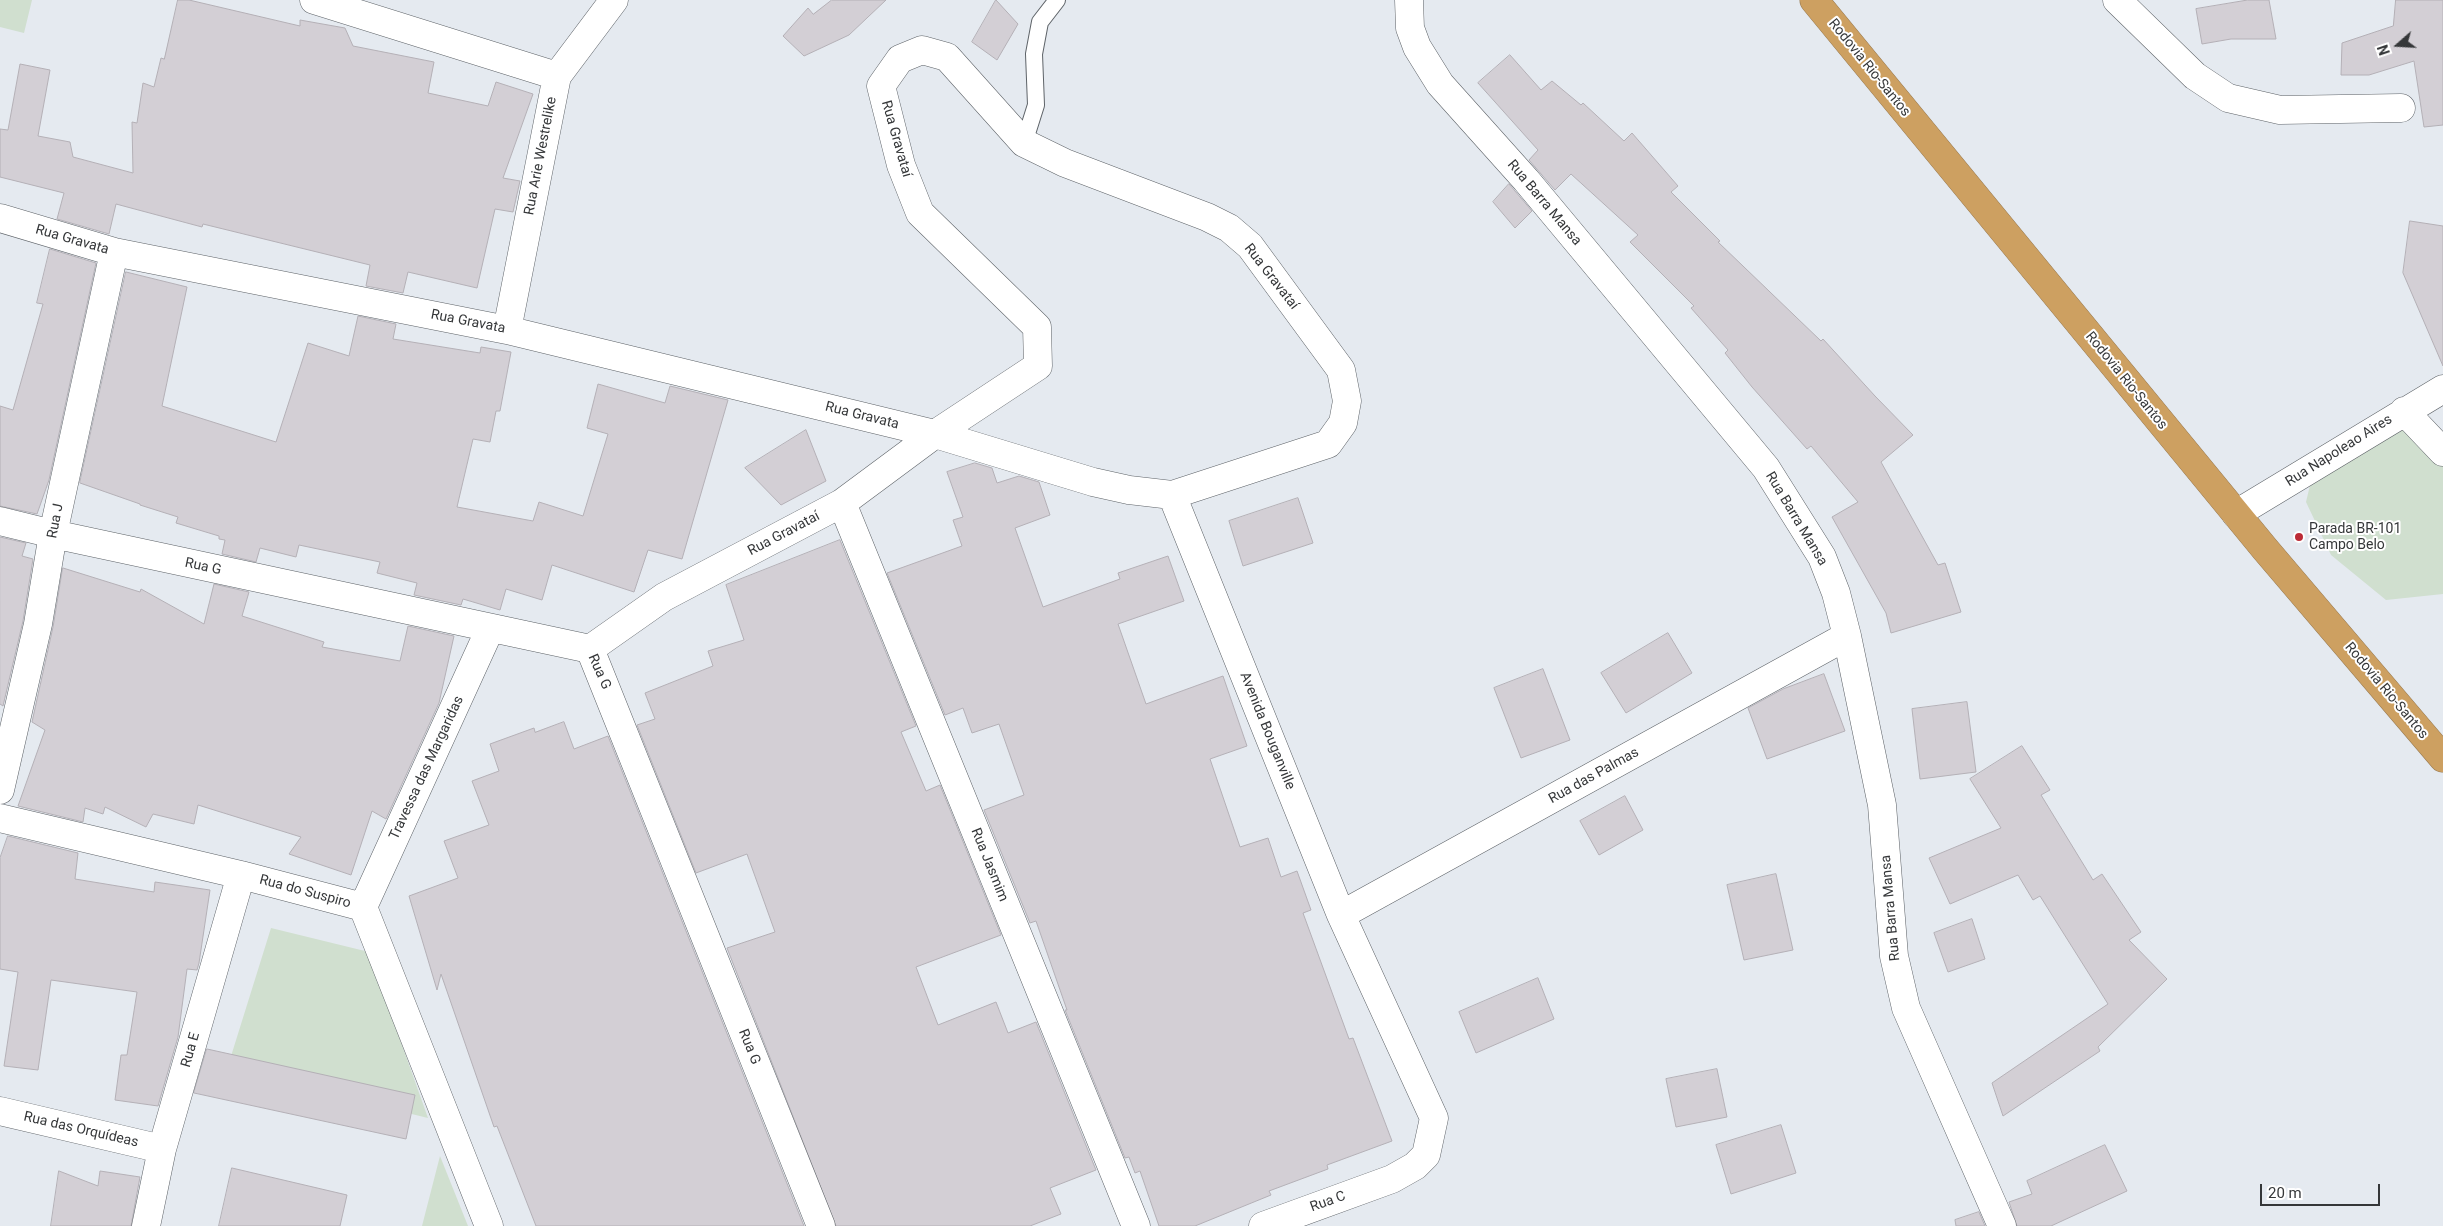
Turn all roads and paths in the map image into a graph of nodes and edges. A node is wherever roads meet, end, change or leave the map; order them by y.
1 (314, 0) edge
2 (614, 0) edge
3 (1057, 0) edge
4 (1409, 0) edge
5 (1814, 0) edge
6 (2117, 0) edge
7 (557, 76) junction
8 (2401, 108) dead end
9 (1024, 143) junction
10 (0, 218) edge
11 (114, 252) junction
12 (507, 330) junction
13 (2442, 393) edge
14 (2404, 411) junction
15 (935, 434) junction
16 (2443, 452) edge
17 (1172, 495) junction
18 (842, 503) junction
19 (2236, 514) junction
20 (0, 521) edge
21 (53, 534) junction
22 (490, 629) junction
23 (1847, 636) junction
24 (590, 649) junction
25 (2443, 758) edge
26 (0, 790) edge
27 (0, 818) edge
28 (241, 875) junction
29 (363, 907) junction
30 (1341, 915) junction
31 (0, 1111) edge
32 (162, 1149) junction
33 (1392, 1179) joint
34 (146, 1226) edge
35 (489, 1226) edge
36 (821, 1226) edge
37 (1136, 1226) edge
38 (1263, 1226) edge
39 (2002, 1226) edge

1 - 7 street
2 - 7 street, Rua Arie Westrelike
3 - 9 lane
4 - 23 street, Rua Barra Mansa
5 - 19 highway, Rodovia Rio-Santos
6 - 8 street
7 - 12 street, Rua Arie Westrelike
9 - 15 street, Rua Gravataí
9 - 17 street, Rua Gravataí
10 - 11 street, Rua Gravata
11 - 12 street, Rua Gravata
11 - 21 street, Rua J
12 - 15 street, Rua Gravata
13 - 14 street, Rua Napoleao Aires
14 - 16 street
14 - 19 street, Rua Napoleao Aires
15 - 17 street
15 - 18 street, Rua Gravataí
17 - 30 street, Avenida Bouganville
18 - 24 street, Rua Gravataí
18 - 37 street, Rua Jasmim
19 - 25 highway, Rodovia Rio-Santos
20 - 21 street, Rua G
21 - 22 street, Rua G
21 - 26 street, Rua J
22 - 24 street, Rua G
22 - 29 street, Travessa das Margaridas
23 - 30 street, Rua das Palmas
23 - 39 street, Rua Barra Mansa
24 - 36 street, Rua G
27 - 28 street, Rua do Suspiro
28 - 29 street, Rua do Suspiro
28 - 32 street, Rua E
29 - 35 street, Rua do Suspiro
30 - 33 street, Avenida Bouganville
31 - 32 street, Rua das Orquídeas
32 - 34 street, Rua E
33 - 38 street, Rua C

